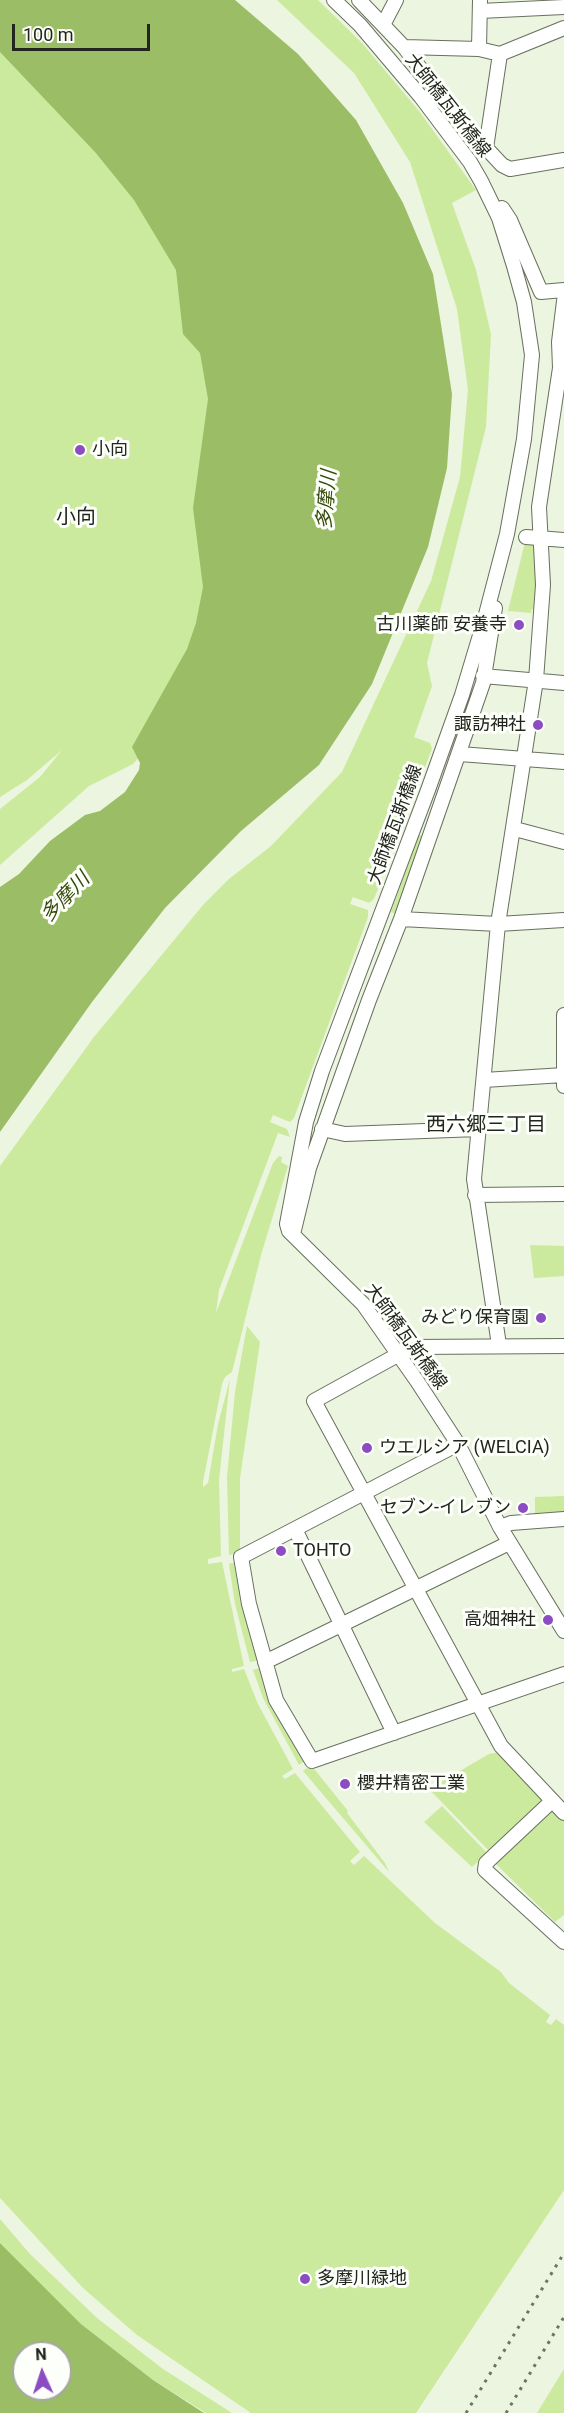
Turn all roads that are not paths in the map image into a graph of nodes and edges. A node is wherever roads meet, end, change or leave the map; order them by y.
1 (334, 0) edge
2 (348, 0) edge
3 (360, 0) edge
4 (396, 0) edge
5 (480, 6) edge
6 (564, 7) edge
7 (383, 25) junction
8 (564, 28) edge
9 (363, 29) junction
10 (404, 47) junction
11 (479, 49) junction
12 (500, 54) junction
13 (486, 148) junction
14 (564, 160) edge
15 (494, 206) junction
16 (564, 290) edge
17 (564, 301) edge
18 (559, 408) edge
19 (526, 537) dead end
20 (541, 538) junction
21 (564, 540) edge
22 (490, 597) junction
23 (483, 676) junction
24 (536, 680) junction
25 (564, 683) edge
26 (449, 731) junction
27 (460, 754) junction
28 (526, 759) junction
29 (564, 762) edge
30 (515, 829) junction
31 (564, 842) edge
32 (401, 919) junction
33 (564, 920) edge
34 (498, 924) junction
35 (564, 1015) edge
36 (564, 1078) edge
37 (484, 1080) junction
38 (322, 1129) junction
39 (478, 1129) junction
40 (564, 1194) edge
41 (475, 1195) junction
42 (292, 1235) junction
43 (499, 1345) junction
44 (564, 1346) edge
45 (398, 1355) junction
46 (458, 1444) junction
47 (363, 1493) junction
48 (564, 1519) edge
49 (500, 1527) junction
50 (294, 1529) junction
51 (509, 1543) junction
52 (415, 1590) junction
53 (341, 1626) junction
54 (564, 1631) edge
55 (266, 1662) junction
56 (564, 1674) edge
57 (478, 1703) junction
58 (394, 1733) junction
59 (552, 1800) junction
60 (564, 1813) edge
61 (564, 1942) edge

1 - 9 street, 大師橋瓦斯橋線
2 - 9 street
3 - 7 street
4 - 7 street
5 - 6 street
5 - 11 street
7 - 10 street
8 - 12 street
9 - 15 street, 大師橋瓦斯橋線
10 - 11 street
10 - 13 street
11 - 12 street
12 - 13 street
13 - 14 street
15 - 16 street
15 - 22 street, 大師橋瓦斯橋線
17 - 18 street
18 - 20 street
19 - 20 street
20 - 21 street
20 - 24 street
22 - 23 street
22 - 26 street, 大師橋瓦斯橋線
23 - 24 street
23 - 26 street
23 - 27 street
24 - 25 street
24 - 28 street
26 - 42 street, 大師橋瓦斯橋線
27 - 28 street
27 - 32 street
28 - 29 street
28 - 30 street
30 - 31 street
30 - 34 street
32 - 34 street
32 - 38 street
33 - 34 street
34 - 37 street
35 - 36 street
36 - 37 street
37 - 39 street
38 - 39 street
38 - 42 street
39 - 41 street
40 - 41 street
41 - 43 street
42 - 45 street, 大師橋瓦斯橋線
43 - 44 street
43 - 45 street
45 - 46 street, 大師橋瓦斯橋線
45 - 47 street
46 - 47 street
46 - 49 street, 大師橋瓦斯橋線
47 - 50 street
47 - 52 street
48 - 49 street
49 - 51 street, 大師橋瓦斯橋線
50 - 53 street
50 - 55 street
51 - 52 street
51 - 54 street, 大師橋瓦斯橋線
52 - 53 street
52 - 57 street
53 - 55 street
53 - 58 street
55 - 58 street
56 - 57 street
57 - 58 street
57 - 59 street
59 - 60 street
59 - 61 street

